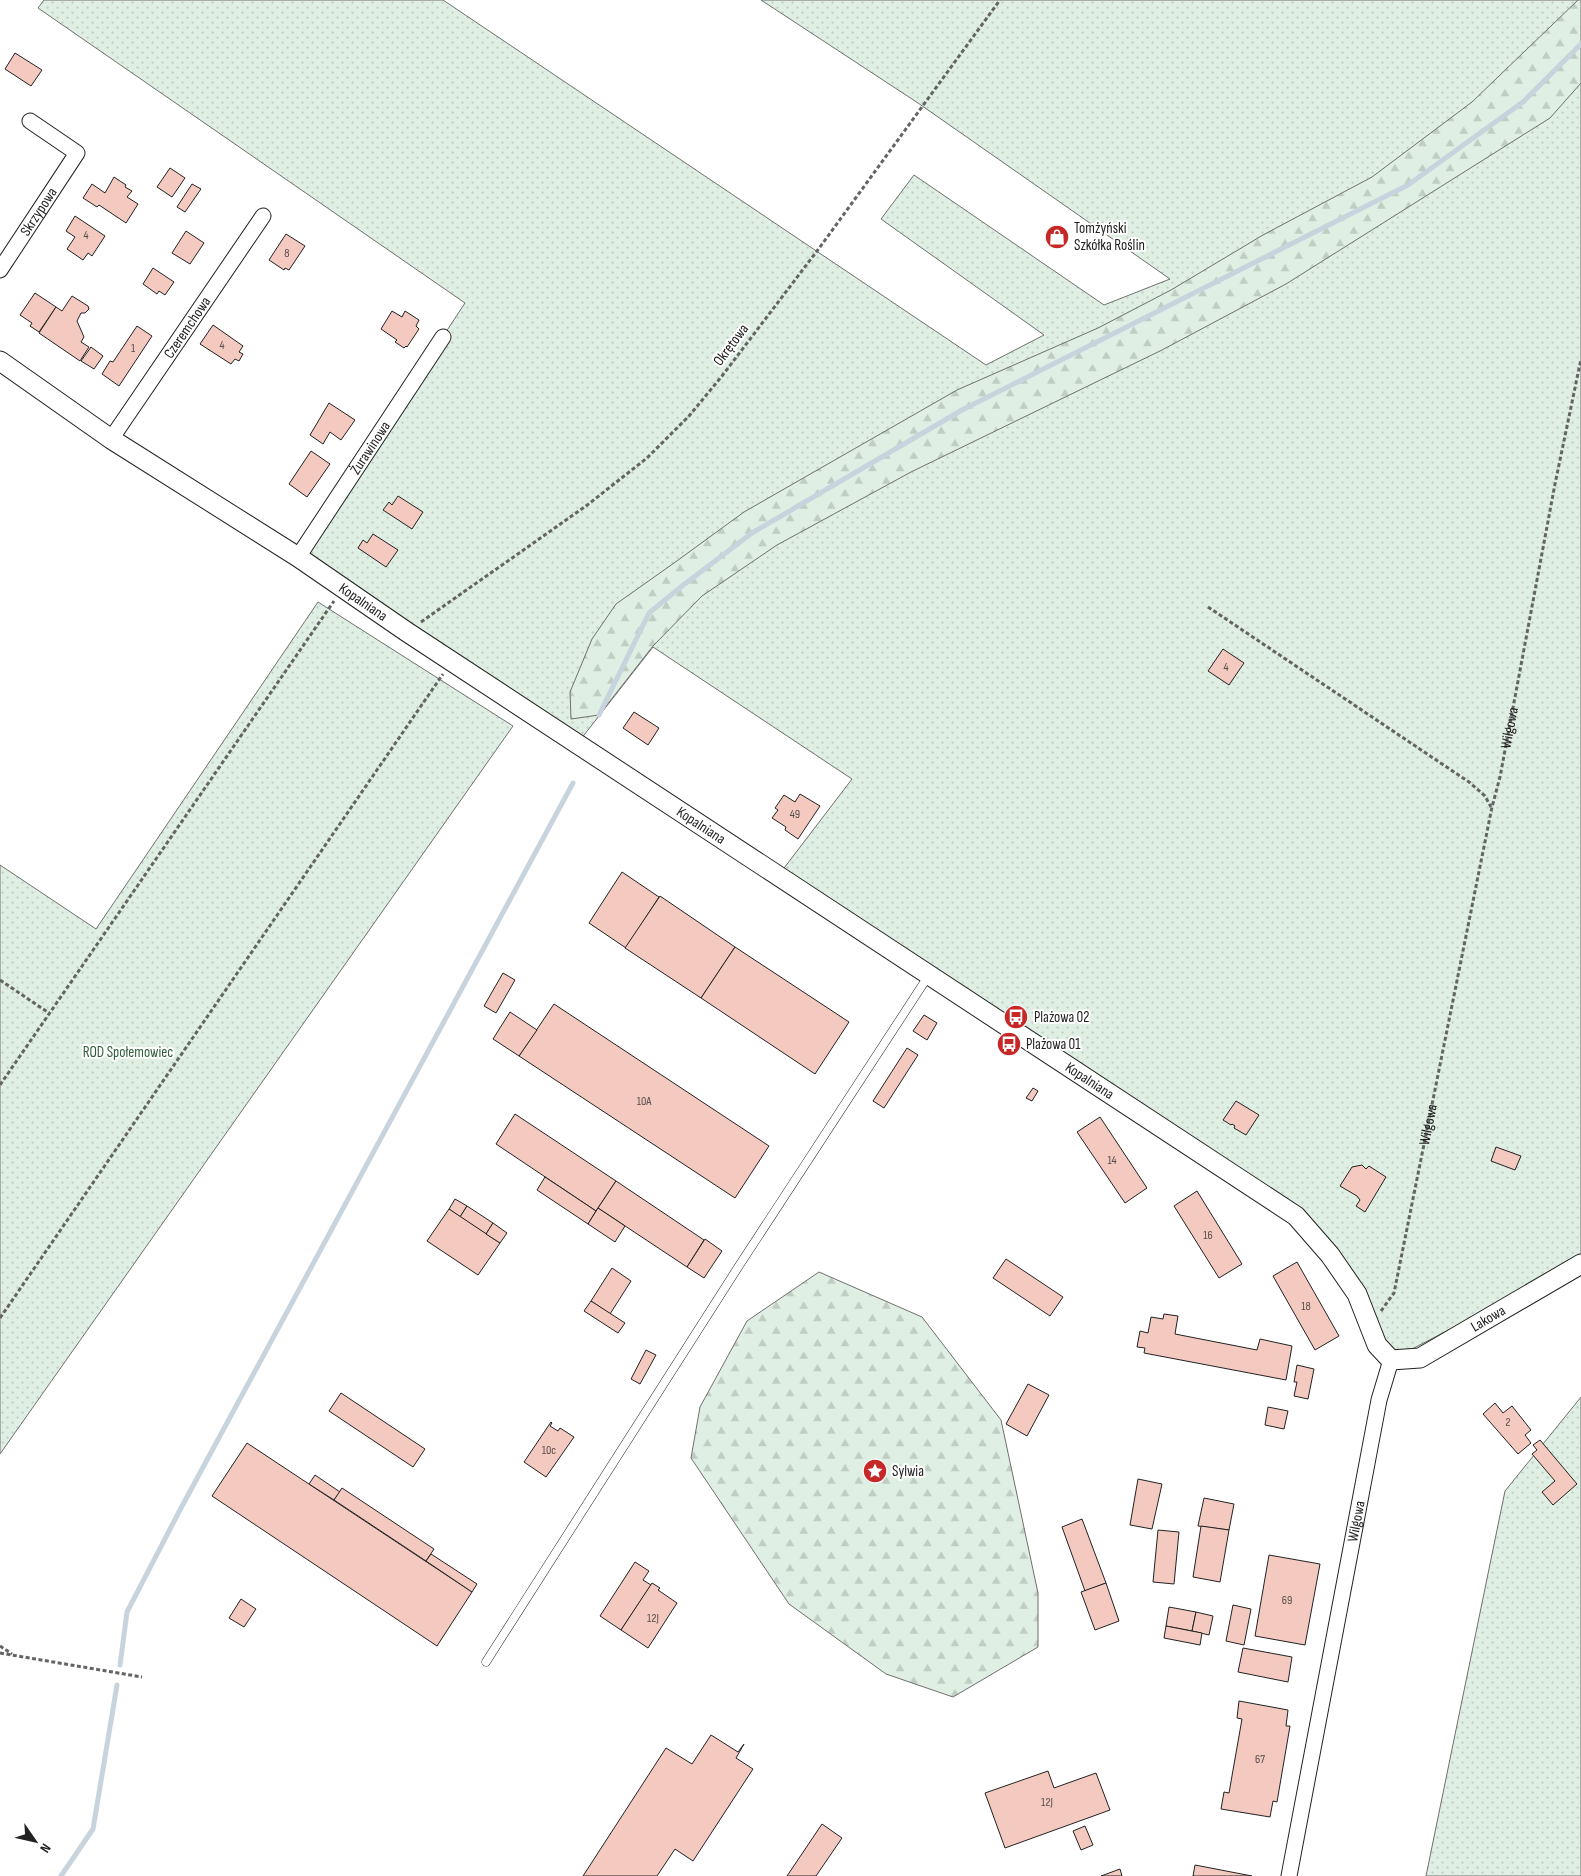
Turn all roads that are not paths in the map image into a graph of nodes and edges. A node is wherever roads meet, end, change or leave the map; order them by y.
1 (30, 121) dead end
2 (263, 216) dead end
3 (0, 270) edge
4 (443, 337) dead end
5 (0, 361) edge
6 (111, 439) junction
7 (298, 557) junction
8 (929, 975) junction
9 (1581, 1264) edge
10 (1392, 1360) junction
11 (486, 1662) dead end
12 (1289, 1876) edge

1 - 3 street, Skrzypowa
2 - 6 street, Czeremchowa
4 - 7 street, Żurawinowa
5 - 6 street, Kopalniana
6 - 7 street, Kopalniana
7 - 8 street, Kopalniana
8 - 10 street, Kopalniana
8 - 11 lane
9 - 10 street, Lakowa
10 - 12 street, Wilgowa

